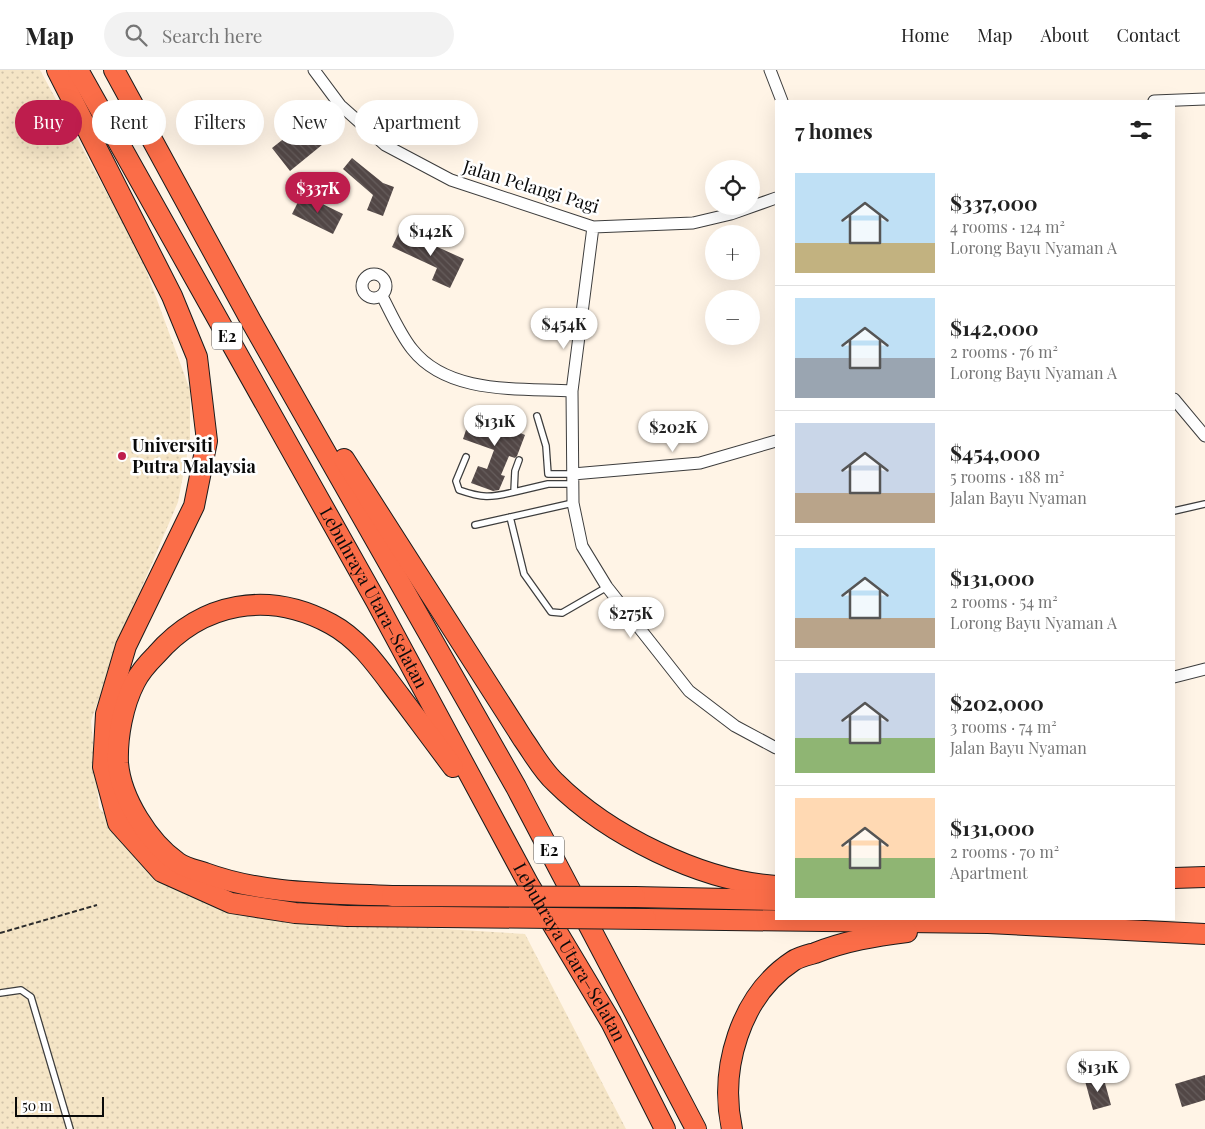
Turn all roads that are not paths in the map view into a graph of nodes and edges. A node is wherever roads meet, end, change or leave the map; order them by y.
1 (57, 70) edge
2 (78, 70) edge
3 (114, 70) edge
4 (314, 70) edge
5 (770, 70) edge
6 (1205, 99) edge
7 (782, 100) edge
8 (1175, 100) edge
9 (775, 198) edge
10 (593, 227) junction
11 (382, 296) dead end
12 (251, 321) junction
13 (572, 391) junction
14 (1175, 400) edge
15 (537, 416) dead end
16 (1205, 436) edge
17 (775, 441) edge
18 (466, 457) dead end
19 (518, 460) dead end
20 (548, 474) junction
21 (572, 479) junction
22 (548, 484) junction
23 (514, 492) junction
24 (573, 503) junction
25 (1205, 504) edge
26 (1175, 511) edge
27 (510, 517) junction
28 (475, 525) dead end
29 (607, 587) junction
30 (1205, 669) edge
31 (1175, 677) edge
32 (775, 747) edge
33 (482, 800) junction
34 (1205, 877) edge
35 (1175, 878) edge
36 (775, 886) edge
37 (775, 900) edge
38 (775, 920) edge
39 (783, 920) edge
40 (988, 923) junction
41 (1205, 934) edge
42 (0, 993) edge
43 (70, 1129) edge
44 (666, 1129) edge
45 (696, 1129) edge
46 (732, 1129) edge

1 - 38 highway, bridge
2 - 33 highway, Lebuhraya Utara–Selatan / E2
3 - 12 highway, Lebuhraya Utara–Selatan / E2
4 - 10 street, Jalan Pelangi Pagi
5 - 7 street
6 - 8 street
9 - 10 street, Jalan Pelangi Pagi
10 - 13 street
11 - 13 street
12 - 36 highway
12 - 45 highway, Lebuhraya Utara–Selatan / E2
13 - 21 street
14 - 16 street
15 - 20 lane
17 - 21 street
18 - 23 lane
19 - 23 lane
20 - 21 lane
20 - 22 lane
21 - 22 lane
21 - 24 street
22 - 23 lane
24 - 27 lane
24 - 29 street
25 - 26 lane
27 - 28 lane
27 - 29 lane
29 - 32 street
30 - 31 street
33 - 37 highway, bridge
33 - 44 highway, Lebuhraya Utara–Selatan / E2
34 - 35 highway
39 - 40 highway, bridge
40 - 41 highway
40 - 46 highway
42 - 43 lane

